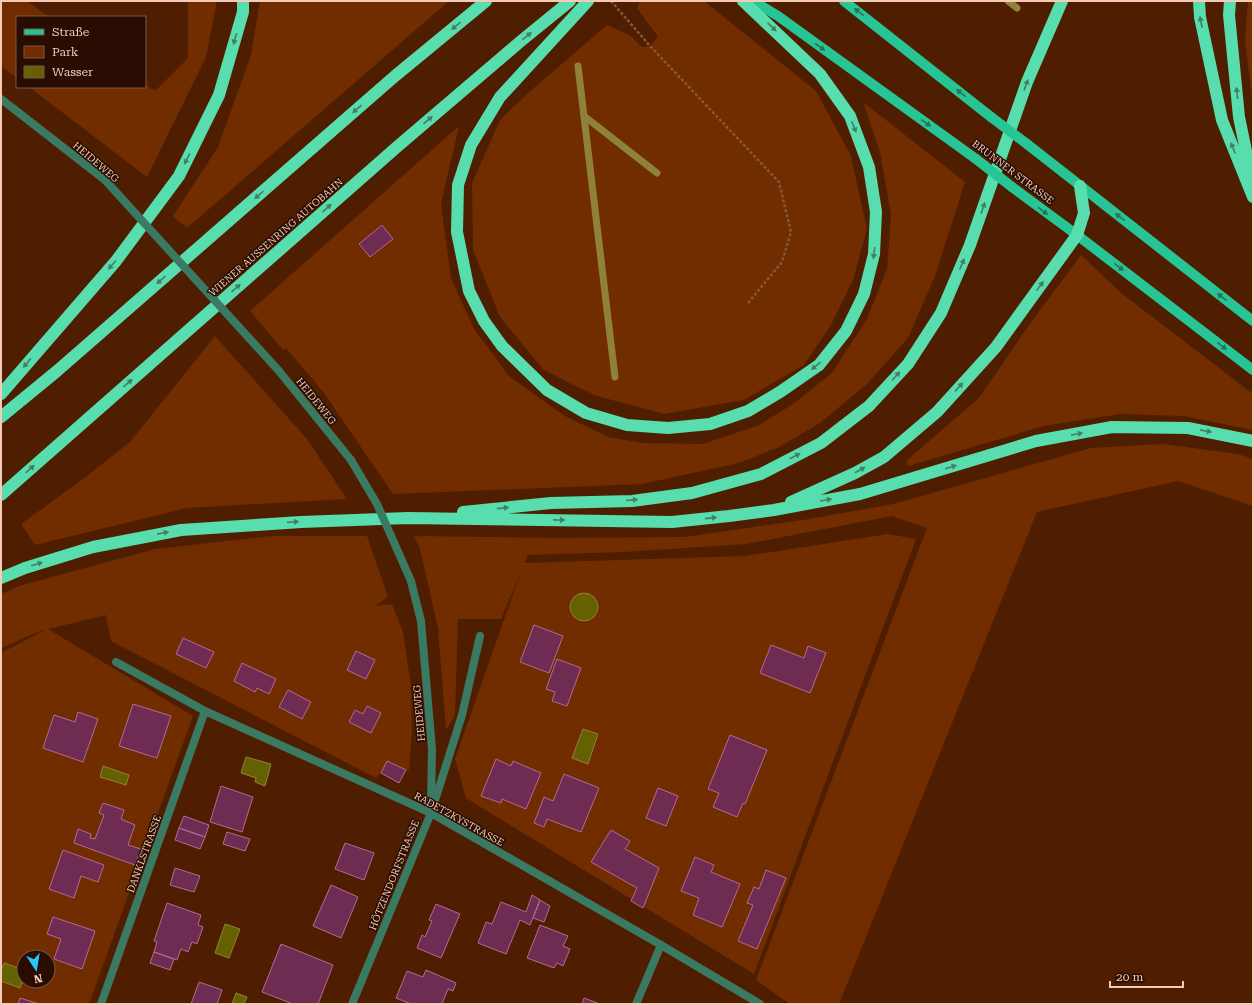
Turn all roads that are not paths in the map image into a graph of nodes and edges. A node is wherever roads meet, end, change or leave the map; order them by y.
1 (243, 1) edge
2 (486, 1) edge
3 (570, 1) edge
4 (588, 1) edge
5 (743, 1) edge
6 (753, 1) edge
7 (844, 1) edge
8 (1062, 1) edge
9 (1199, 1) edge
10 (1230, 1) edge
11 (1, 99) edge
12 (1080, 186) junction
13 (1253, 187) edge
14 (1253, 197) edge
15 (1077, 235) junction
16 (1253, 322) edge
17 (1253, 370) edge
18 (1, 394) edge
19 (1, 417) edge
20 (1253, 441) edge
21 (1, 495) edge
22 (774, 510) junction
23 (408, 518) junction
24 (1, 578) edge
25 (480, 636) dead end
26 (116, 662) dead end
27 (205, 711) junction
28 (431, 813) junction
29 (661, 945) junction
30 (101, 1004) edge
31 (352, 1004) edge
32 (636, 1004) edge
33 (760, 1004) edge

1 -> 18 highway
2 -> 19 highway
21 -> 3 highway, WIENER AUSSENRING AUTOBAHN
5 -> 4 highway
6 -> 15 main road, BRUNNER STRASSE, bridge
12 -> 7 main road, bridge
23 -> 8 highway
14 -> 9 highway
13 -> 10 highway
11 - 28 street, HEIDEWEG, bridge
12 - 15 highway
16 -> 12 main road
15 -> 17 main road, BRUNNER STRASSE
22 -> 15 highway
22 -> 20 highway
23 -> 22 highway
24 -> 23 highway
25 - 28 street, HÖTZENDORFSTRASSE
26 - 27 street, RADETZKYSTRASSE
27 - 28 street, RADETZKYSTRASSE
27 - 30 street, DANKLSTRASSE
28 - 29 street, RADETZKYSTRASSE
28 - 31 street, HÖTZENDORFSTRASSE
29 - 32 street
29 - 33 street, RADETZKYSTRASSE

